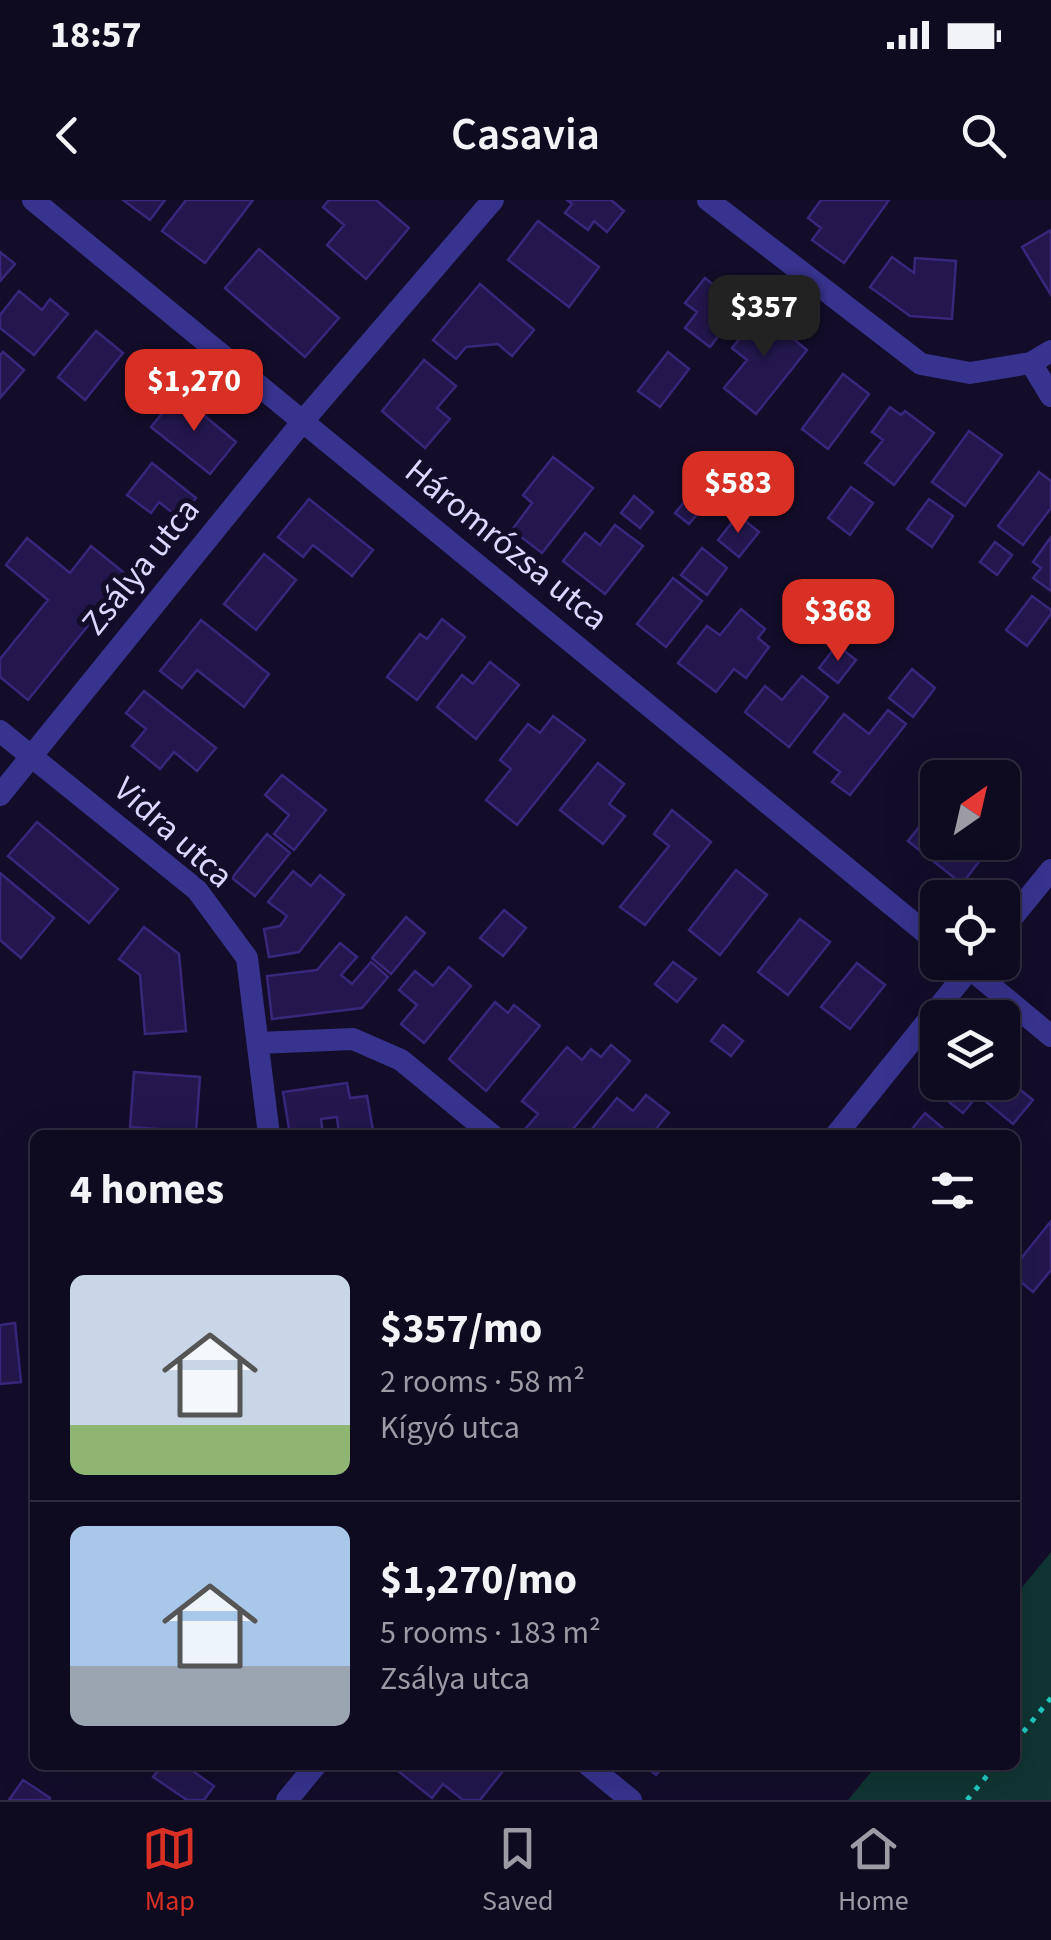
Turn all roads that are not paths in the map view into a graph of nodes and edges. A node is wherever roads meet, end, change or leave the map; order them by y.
1 (33, 200) edge
2 (493, 200) edge
3 (708, 200) edge
4 (1041, 357) edge
5 (1051, 396) edge
6 (303, 422) junction
7 (0, 731) edge
8 (31, 755) junction
9 (0, 795) edge
10 (1051, 870) edge
11 (1020, 908) edge
12 (920, 928) edge
13 (957, 980) edge
14 (986, 980) edge
15 (1051, 1036) edge
16 (258, 1043) junction
17 (268, 1130) edge
18 (486, 1130) edge
19 (840, 1130) edge
20 (312, 1770) edge
21 (594, 1770) edge
22 (287, 1800) edge
23 (631, 1800) edge

1 - 6 street, Háromrózsa utca
2 - 6 street, Zsálya utca
3 - 4 street
4 - 5 street
6 - 8 street, Zsálya utca
6 - 12 street, Háromrózsa utca
7 - 8 street, Vidra utca
8 - 9 street, Zsálya utca
8 - 16 street, Vidra utca
10 - 11 street
13 - 19 street
14 - 15 street
16 - 17 street, Vidra utca
16 - 18 street
20 - 22 street
21 - 23 street

